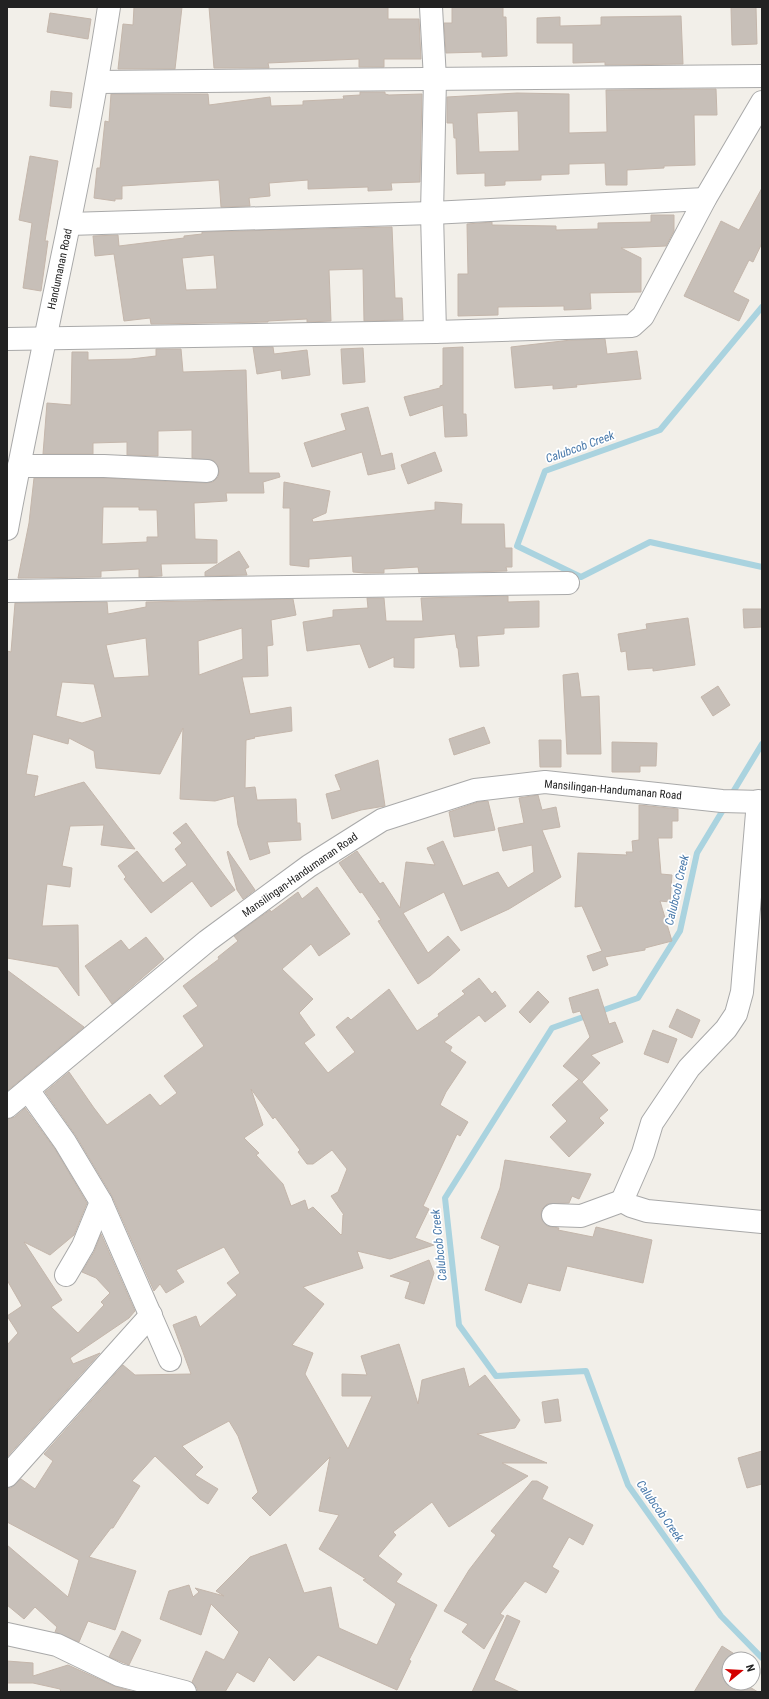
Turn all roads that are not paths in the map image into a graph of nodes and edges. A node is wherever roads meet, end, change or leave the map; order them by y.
1 (109, 7) edge
2 (432, 7) edge
3 (762, 76) edge
4 (435, 79) junction
5 (98, 82) junction
6 (762, 102) edge
7 (705, 199) junction
8 (432, 213) junction
9 (69, 224) junction
10 (434, 332) junction
11 (45, 338) junction
12 (7, 339) edge
13 (16, 455) edge
14 (207, 471) dead end
15 (7, 529) edge
16 (568, 583) dead end
17 (7, 591) edge
18 (758, 802) edge
19 (28, 1090) junction
20 (7, 1107) edge
21 (101, 1202) junction
22 (622, 1202) junction
23 (553, 1216) dead end
24 (762, 1222) edge
25 (66, 1275) dead end
26 (151, 1315) junction
27 (170, 1360) dead end
28 (7, 1476) edge
29 (7, 1634) edge
30 (185, 1692) edge

1 - 5 street, Handumanan Road
2 - 4 street
3 - 4 street
4 - 5 street
4 - 8 street
5 - 9 street, Handumanan Road
6 - 7 street
7 - 8 street
7 - 10 street
8 - 9 street
8 - 10 street
9 - 11 street, Handumanan Road
10 - 11 street
11 - 12 street
11 - 13 street, Handumanan Road
13 - 14 street
13 - 15 street, Handumanan Road
16 - 17 street
18 - 19 street, Mansilingan-Handumanan Road
18 - 22 street
19 - 20 street, Mansilingan-Handumanan Road
19 - 21 street
21 - 25 street
21 - 26 street
22 - 23 street
22 - 24 street
26 - 27 street
26 - 28 street
29 - 30 street

